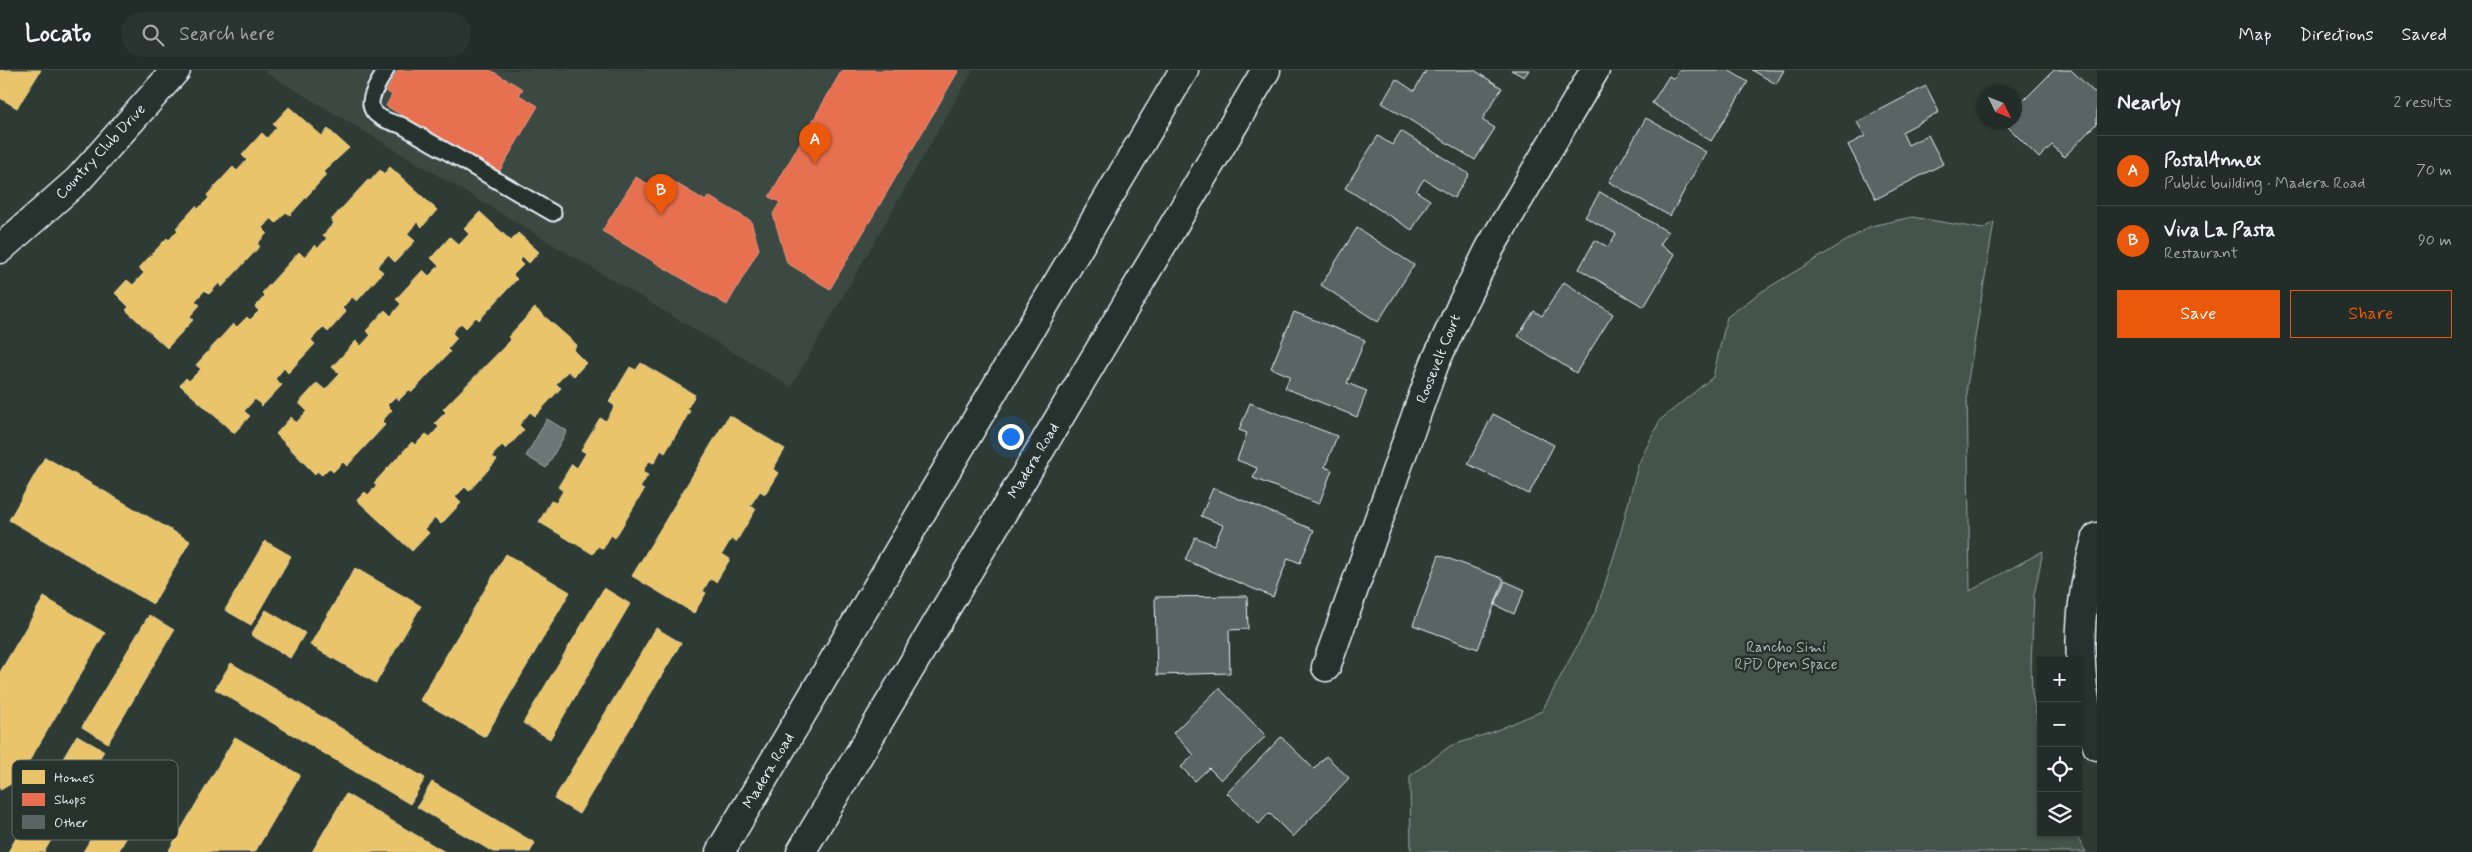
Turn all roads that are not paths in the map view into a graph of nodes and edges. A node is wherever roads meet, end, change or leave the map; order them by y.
1 (176, 70) edge
2 (386, 70) edge
3 (1184, 70) edge
4 (1266, 70) edge
5 (1595, 70) edge
6 (553, 213) dead end
7 (0, 249) edge
8 (2097, 537) edge
9 (1326, 668) dead end
10 (2097, 746) edge
11 (720, 852) edge
12 (801, 852) edge

1 - 7 main road, Country Club Drive
2 - 6 lane
3 - 11 main road, Madera Road
4 - 12 main road, Madera Road
5 - 9 main road, Roosevelt Court
8 - 10 main road

